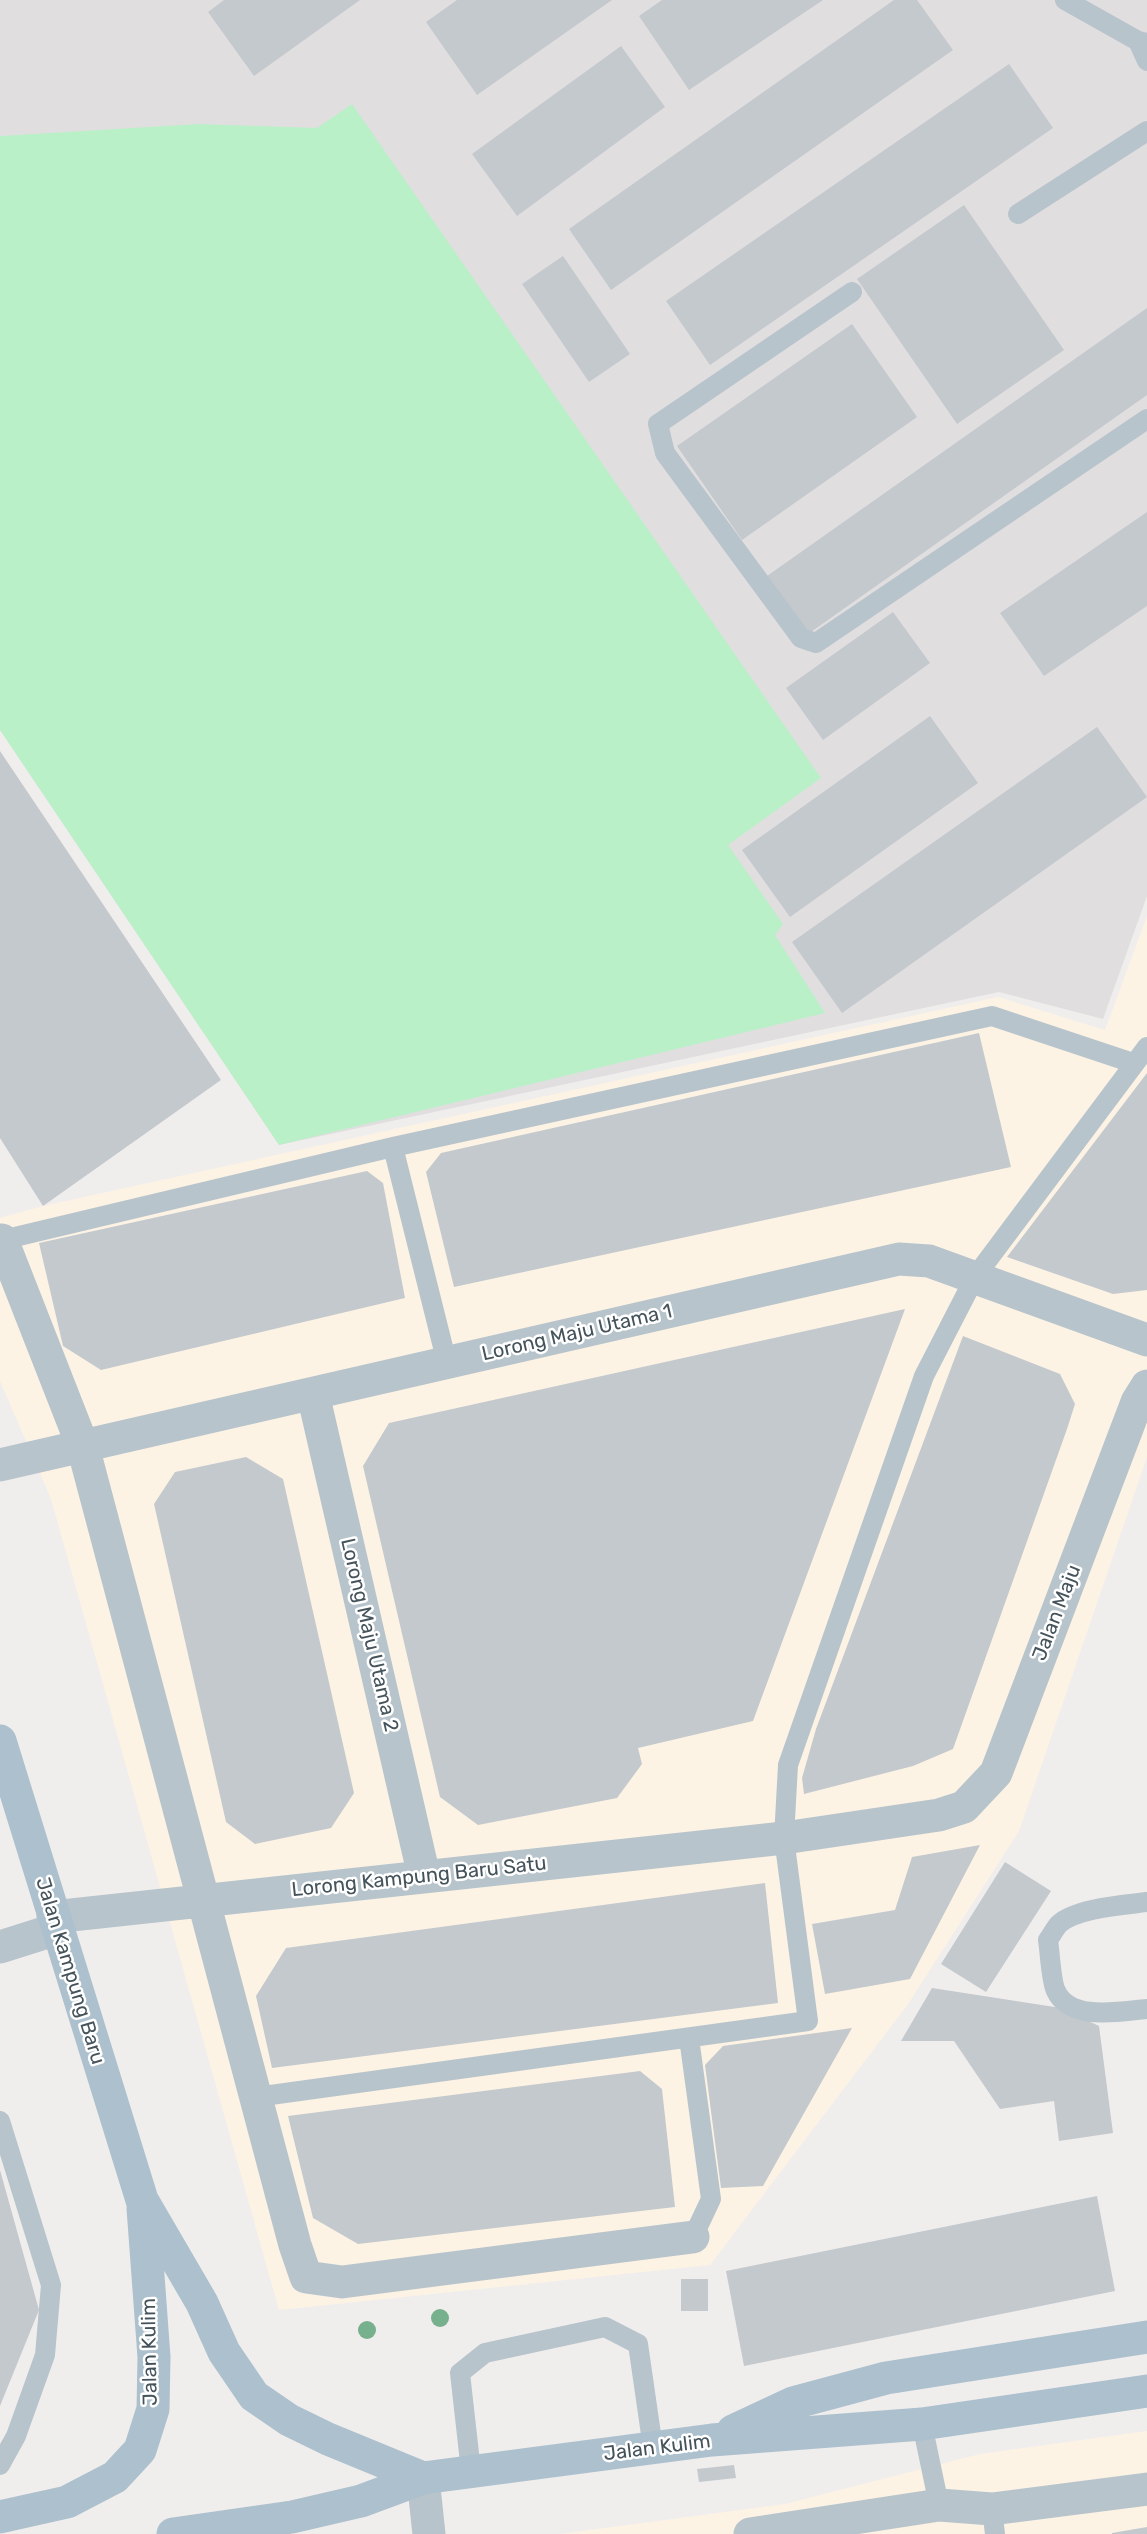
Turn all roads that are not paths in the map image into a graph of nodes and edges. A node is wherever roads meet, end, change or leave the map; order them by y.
1 (1065, 0) edge
2 (1142, 42) edge
3 (1147, 61) edge
4 (1147, 131) edge
5 (1018, 214) dead end
6 (852, 292) dead end
7 (1147, 419) edge
8 (1147, 1047) edge
9 (1133, 1063) junction
10 (393, 1147) junction
11 (2, 1240) joint
12 (975, 1277) junction
13 (1147, 1340) edge
14 (447, 1363) junction
15 (1147, 1386) edge
16 (313, 1394) junction
17 (82, 1447) junction
18 (0, 1465) edge
19 (0, 1741) edge
20 (784, 1838) junction
21 (424, 1876) junction
22 (205, 1900) junction
23 (1147, 1902) edge
24 (55, 1923) junction
25 (0, 1947) edge
26 (1147, 2009) edge
27 (689, 2038) junction
28 (256, 2097) junction
29 (0, 2121) edge
30 (142, 2200) junction
31 (693, 2237) joint
32 (1147, 2337) edge
33 (1147, 2391) edge
34 (922, 2424) junction
35 (712, 2440) junction
36 (653, 2448) junction
37 (0, 2465) edge
38 (471, 2472) junction
39 (423, 2478) junction
40 (1147, 2489) edge
41 (939, 2505) junction
42 (0, 2517) edge
43 (994, 2521) edge
44 (293, 2525) edge
45 (172, 2534) edge
46 (429, 2534) edge
47 (750, 2534) edge

1 - 2 lane
2 - 3 lane
4 - 5 lane
6 - 7 lane
8 - 9 lane
9 - 10 lane
9 - 12 lane
10 - 11 lane
10 - 14 lane
11 - 17 street
12 - 13 street, Lorong Maju Utama 1
12 - 14 street, Lorong Maju Utama 1
12 - 20 lane
14 - 16 street, Lorong Maju Utama 1
15 - 20 street, Jalan Maju
16 - 17 street, Lorong Maju Utama 1
16 - 21 street, Lorong Maju Utama 2
17 - 18 street, Lorong Maju Utama 1
17 - 22 street
19 - 24 main road, Jalan Kampung Baru
20 - 21 street, Lorong Kampung Baru Satu
20 - 27 lane
21 - 22 street, Lorong Kampung Baru Satu
22 - 24 street, Lorong Kampung Baru Satu
22 - 28 street
23 - 26 lane
24 - 25 street, Lorong Kampung Baru Satu
24 - 30 main road, Jalan Kampung Baru
27 - 28 lane
27 - 31 lane
28 - 31 street
29 - 37 lane
30 - 39 main road
30 - 42 main road, Jalan Kulim
32 - 35 main road
33 - 34 main road, Jalan Kulim
34 - 35 main road, Jalan Kulim
34 - 41 lane
35 - 36 main road, Jalan Kulim
36 - 38 main road, Jalan Kulim
36 - 38 lane
38 - 39 main road, Jalan Kulim
39 - 44 main road, Jalan Kulim
39 - 46 street
40 - 43 street
41 - 43 street
41 - 47 street
44 - 45 main road, Jalan Kulim

